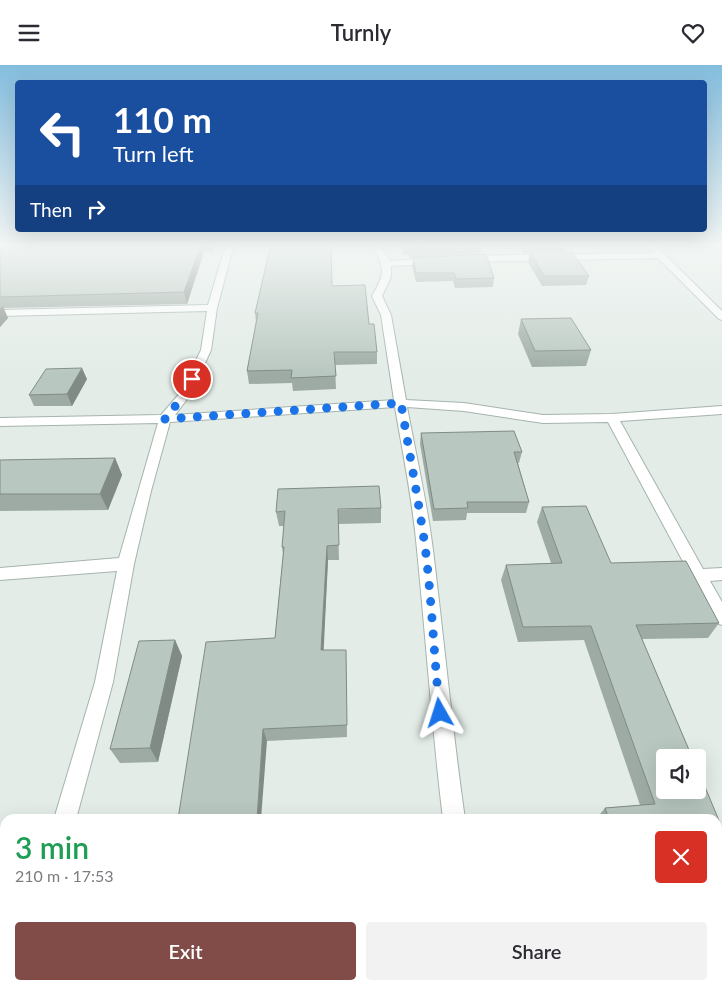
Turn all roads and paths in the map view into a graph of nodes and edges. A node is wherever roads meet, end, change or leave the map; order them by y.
1 (218, 287) edge
2 (382, 287) edge
3 (692, 287) edge
4 (212, 308) junction
5 (0, 313) edge
6 (722, 317) edge
7 (401, 403) junction
8 (722, 410) edge
9 (612, 417) junction
10 (165, 419) junction
11 (0, 422) edge
12 (126, 564) junction
13 (0, 574) edge
14 (722, 574) edge
15 (698, 575) junction
16 (722, 618) edge
17 (66, 814) edge
18 (453, 814) edge

1 - 4 street
2 - 7 street
3 - 6 street
4 - 5 street
4 - 10 street
7 - 9 street
7 - 10 street
7 - 18 street
8 - 9 street
9 - 15 street
10 - 11 street
10 - 12 street
12 - 13 street
12 - 17 street
14 - 15 street
15 - 16 street

